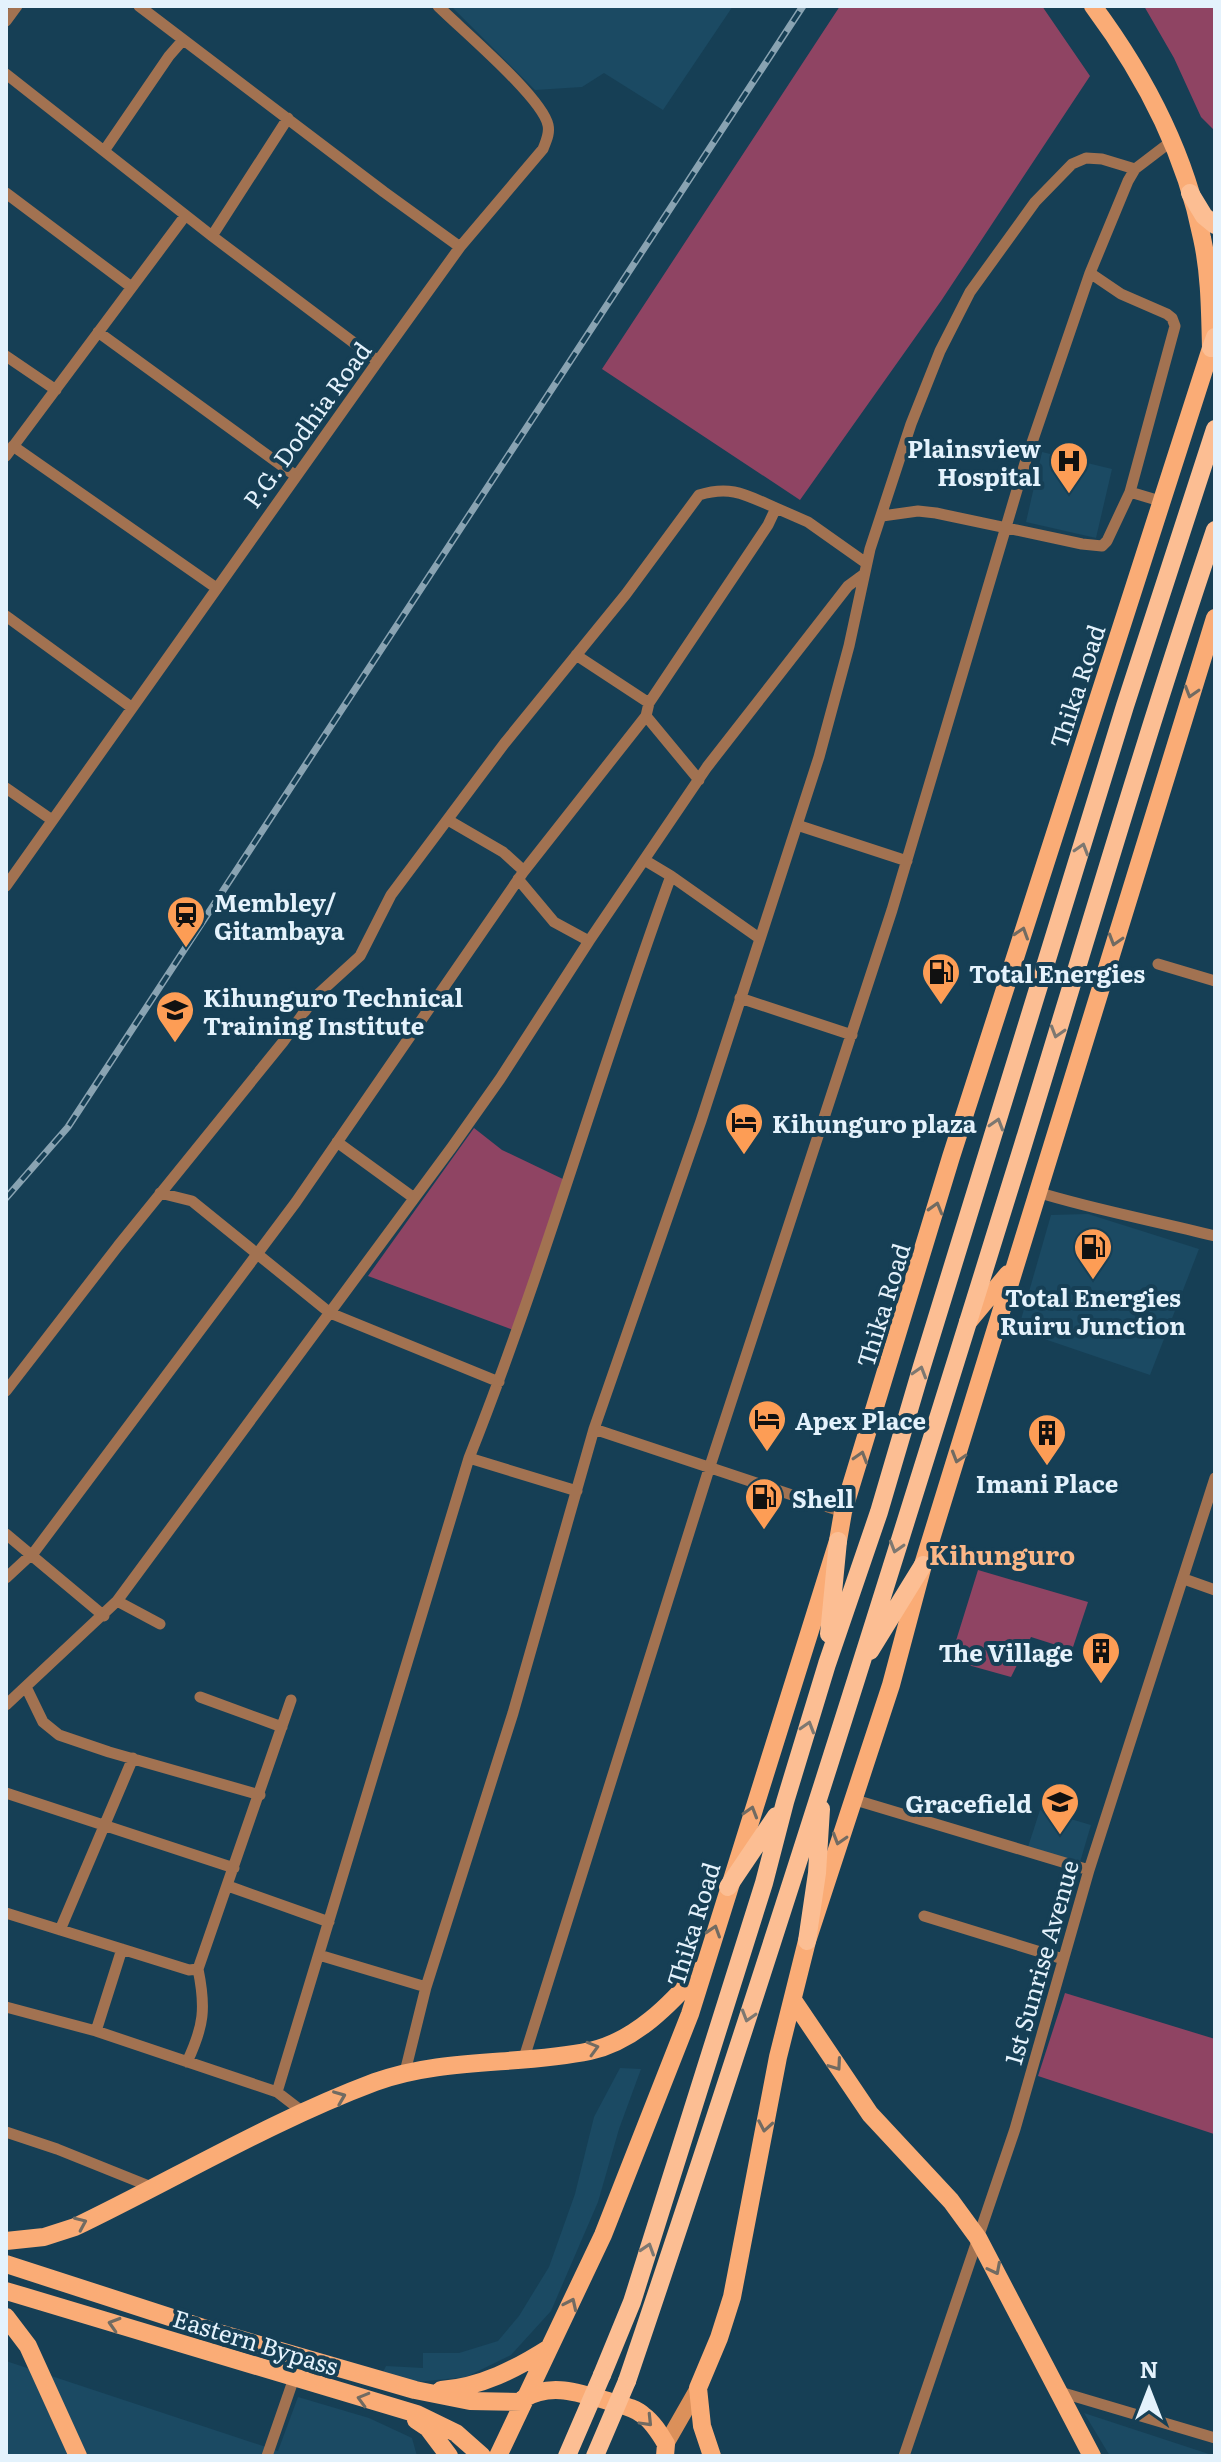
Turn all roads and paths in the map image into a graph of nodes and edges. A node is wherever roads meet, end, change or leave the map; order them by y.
1 (17, 6) edge
2 (139, 6) edge
3 (438, 6) edge
4 (1093, 6) edge
5 (6, 21) edge
6 (183, 40) junction
7 (6, 74) edge
8 (288, 118) junction
9 (1173, 140) junction
10 (104, 151) junction
11 (1135, 169) junction
12 (6, 193) edge
13 (1190, 193) junction
14 (185, 216) junction
15 (1215, 225) edge
16 (212, 236) junction
17 (460, 247) junction
18 (1090, 273) junction
19 (130, 286) junction
20 (98, 332) junction
21 (1213, 342) edge
22 (6, 356) edge
23 (378, 361) junction
24 (56, 390) junction
25 (1215, 429) edge
26 (10, 451) edge
27 (296, 476) junction
28 (1130, 492) junction
29 (1160, 501) junction
30 (776, 508) junction
31 (882, 516) junction
32 (1004, 529) junction
33 (1215, 530) edge
34 (866, 563) junction
35 (863, 575) junction
36 (215, 587) junction
37 (829, 610) junction
38 (6, 616) edge
39 (856, 616) junction
40 (1215, 618) edge
41 (1209, 650) edge
42 (576, 655) junction
43 (649, 703) junction
44 (131, 707) junction
45 (646, 716) junction
46 (699, 780) junction
47 (6, 788) edge
48 (52, 820) junction
49 (448, 820) junction
50 (797, 825) junction
51 (646, 861) junction
52 (907, 861) junction
53 (521, 875) junction
54 (671, 876) junction
55 (6, 886) edge
56 (759, 938) junction
57 (589, 941) junction
58 (1158, 964) dead end
59 (1215, 981) edge
60 (740, 998) junction
61 (852, 1035) junction
62 (337, 1142) junction
63 (1037, 1192) junction
64 (160, 1193) junction
65 (414, 1198) junction
66 (1215, 1236) edge
67 (258, 1254) junction
68 (1015, 1266) junction
69 (330, 1313) junction
70 (966, 1325) junction
71 (499, 1382) junction
72 (6, 1391) edge
73 (594, 1429) junction
74 (469, 1458) junction
75 (709, 1469) junction
76 (1215, 1478) edge
77 (577, 1491) junction
78 (843, 1512) junction
79 (6, 1534) edge
80 (838, 1541) junction
81 (31, 1554) junction
82 (923, 1565) junction
83 (6, 1578) edge
84 (1184, 1579) junction
85 (1215, 1590) edge
86 (117, 1601) junction
87 (104, 1616) junction
88 (160, 1624) dead end
89 (827, 1664) junction
90 (856, 1674) junction
91 (26, 1687) junction
92 (200, 1697) dead end
93 (291, 1700) dead end
94 (6, 1705) edge
95 (282, 1727) junction
96 (133, 1758) junction
97 (824, 1778) junction
98 (6, 1793) edge
99 (260, 1795) junction
100 (852, 1799) junction
101 (785, 1802) junction
102 (104, 1825) junction
103 (234, 1868) junction
104 (1089, 1870) junction
105 (228, 1886) junction
106 (728, 1887) junction
107 (6, 1913) edge
108 (924, 1916) dead end
109 (329, 1922) junction
110 (60, 1930) junction
111 (807, 1941) junction
112 (122, 1949) junction
113 (319, 1955) junction
114 (1063, 1959) junction
115 (704, 1965) junction
116 (198, 1969) junction
117 (426, 1987) junction
118 (793, 2000) junction
119 (6, 2007) edge
120 (96, 2031) junction
121 (524, 2058) junction
122 (187, 2062) junction
123 (405, 2072) junction
124 (277, 2092) junction
125 (303, 2112) junction
126 (6, 2132) edge
127 (154, 2189) junction
128 (978, 2238) junction
129 (6, 2241) edge
130 (6, 2264) edge
131 (6, 2291) edge
132 (6, 2317) edge
133 (549, 2348) junction
134 (294, 2378) junction
135 (698, 2388) junction
136 (423, 2392) junction
137 (1060, 2392) junction
138 (522, 2400) junction
139 (399, 2409) junction
140 (1215, 2438) edge
141 (669, 2451) edge
142 (78, 2456) edge
143 (267, 2456) edge
144 (449, 2456) edge
145 (482, 2456) edge
146 (498, 2456) edge
147 (567, 2456) edge
148 (595, 2456) edge
149 (712, 2456) edge
150 (904, 2456) edge
151 (1092, 2456) edge

1 - 5 street
2 - 6 street
3 - 17 street, P.G. Dodhia Road
4 - 9 main road
6 - 8 street
6 - 10 street
7 - 10 street
8 - 16 street
8 - 17 street
9 - 11 street
9 - 13 main road
10 - 14 street
11 - 18 street
11 - 31 street
12 - 19 street
13 - 15 highway
13 - 21 main road
14 - 16 street
14 - 19 street
16 - 23 street
17 - 23 street, P.G. Dodhia Road
18 - 28 street
18 - 32 street
19 - 20 street
20 - 24 street
20 - 27 street
21 - 29 main road, Thika Road
22 - 24 street
23 - 27 street, P.G. Dodhia Road
24 - 26 street
89 -> 25 highway
26 - 36 street
27 - 36 street, P.G. Dodhia Road
28 - 29 street
28 - 32 street
78 -> 29 main road, Thika Road
30 - 34 street
30 - 42 street
30 - 43 street
31 - 32 street
31 - 34 street
32 - 52 street
33 -> 70 highway
34 - 35 street
35 - 37 street
35 - 39 street
36 - 44 street, P.G. Dodhia Road
37 - 39 street
37 - 46 street
38 - 44 street
39 - 50 street
40 - 41 main road
41 -> 63 main road
42 - 43 street
42 - 49 street
43 - 45 street
44 - 48 street, P.G. Dodhia Road
45 - 46 street
45 - 53 street
46 - 51 street
47 - 48 street
48 - 55 street, P.G. Dodhia Road
49 - 53 street
49 - 64 street
50 - 52 street
50 - 56 street
51 - 54 street
51 - 57 street
52 - 61 street
53 - 57 street
53 - 62 street
54 - 56 street
54 - 71 street
56 - 60 street
57 - 65 street
58 - 59 street
60 - 61 street
60 - 73 street
61 - 75 street
62 - 65 street
62 - 67 street
63 - 66 street
63 - 68 main road
64 - 67 street
64 - 72 street
65 - 69 street
67 - 69 street
67 - 81 street
68 - 70 main road
68 -> 82 main road
69 - 71 street
69 - 86 street
70 -> 90 highway
71 - 74 street
73 - 75 street
73 - 77 street
74 - 77 street
74 - 109 street
75 - 78 street
75 - 121 street
76 - 84 street, 1st Sunrise Avenue
77 - 117 street
78 - 80 main road, Thika Road
79 - 81 street
80 - 89 highway
106 -> 80 main road, Thika Road
81 - 83 street
81 - 87 street
82 - 90 highway
82 - 100 main road
84 - 85 street
84 - 104 street, 1st Sunrise Avenue
86 - 87 street
86 - 88 street
87 - 91 street
101 -> 89 highway
90 - 97 highway
91 - 94 street
91 - 96 street
92 - 95 street
93 - 95 street
95 - 99 street
96 - 99 street
96 - 102 street
97 - 111 highway
97 -> 148 highway, bridge
98 - 102 street
99 - 103 street
100 - 104 street
100 -> 111 main road
101 - 106 highway
147 -> 101 highway, bridge
102 - 103 street
102 - 110 street
103 - 105 street
104 - 114 street, 1st Sunrise Avenue
105 - 109 street
105 - 116 street
115 -> 106 main road, Thika Road
107 - 110 street
108 - 114 street
109 - 113 street
110 - 112 street
111 - 118 main road
112 - 116 street
112 - 120 street
113 - 117 street
113 - 124 street
114 - 128 street, 1st Sunrise Avenue
121 -> 115 main road
133 -> 115 main road, Thika Road
116 - 122 street
117 - 123 street
118 -> 128 main road
118 -> 135 main road
119 - 120 street
120 - 122 street
121 - 123 main road
122 - 124 street
125 -> 123 main road
124 - 125 street
125 - 127 main road
126 - 127 street
129 -> 127 main road
128 -> 137 main road
128 - 150 street, 1st Sunrise Avenue
130 - 136 main road, Eastern Bypass
134 -> 131 main road, Eastern Bypass
132 - 142 main road
133 - 136 main road
133 - 138 main road, Thika Road
139 -> 134 main road, Eastern Bypass
134 - 143 street
135 - 141 main road
135 - 149 main road
136 - 138 main road, Eastern Bypass
137 - 140 street
137 - 151 main road
138 -> 141 main road, Eastern Bypass
138 - 146 main road, Thika Road
139 - 144 main road
139 - 145 main road, Eastern Bypass

